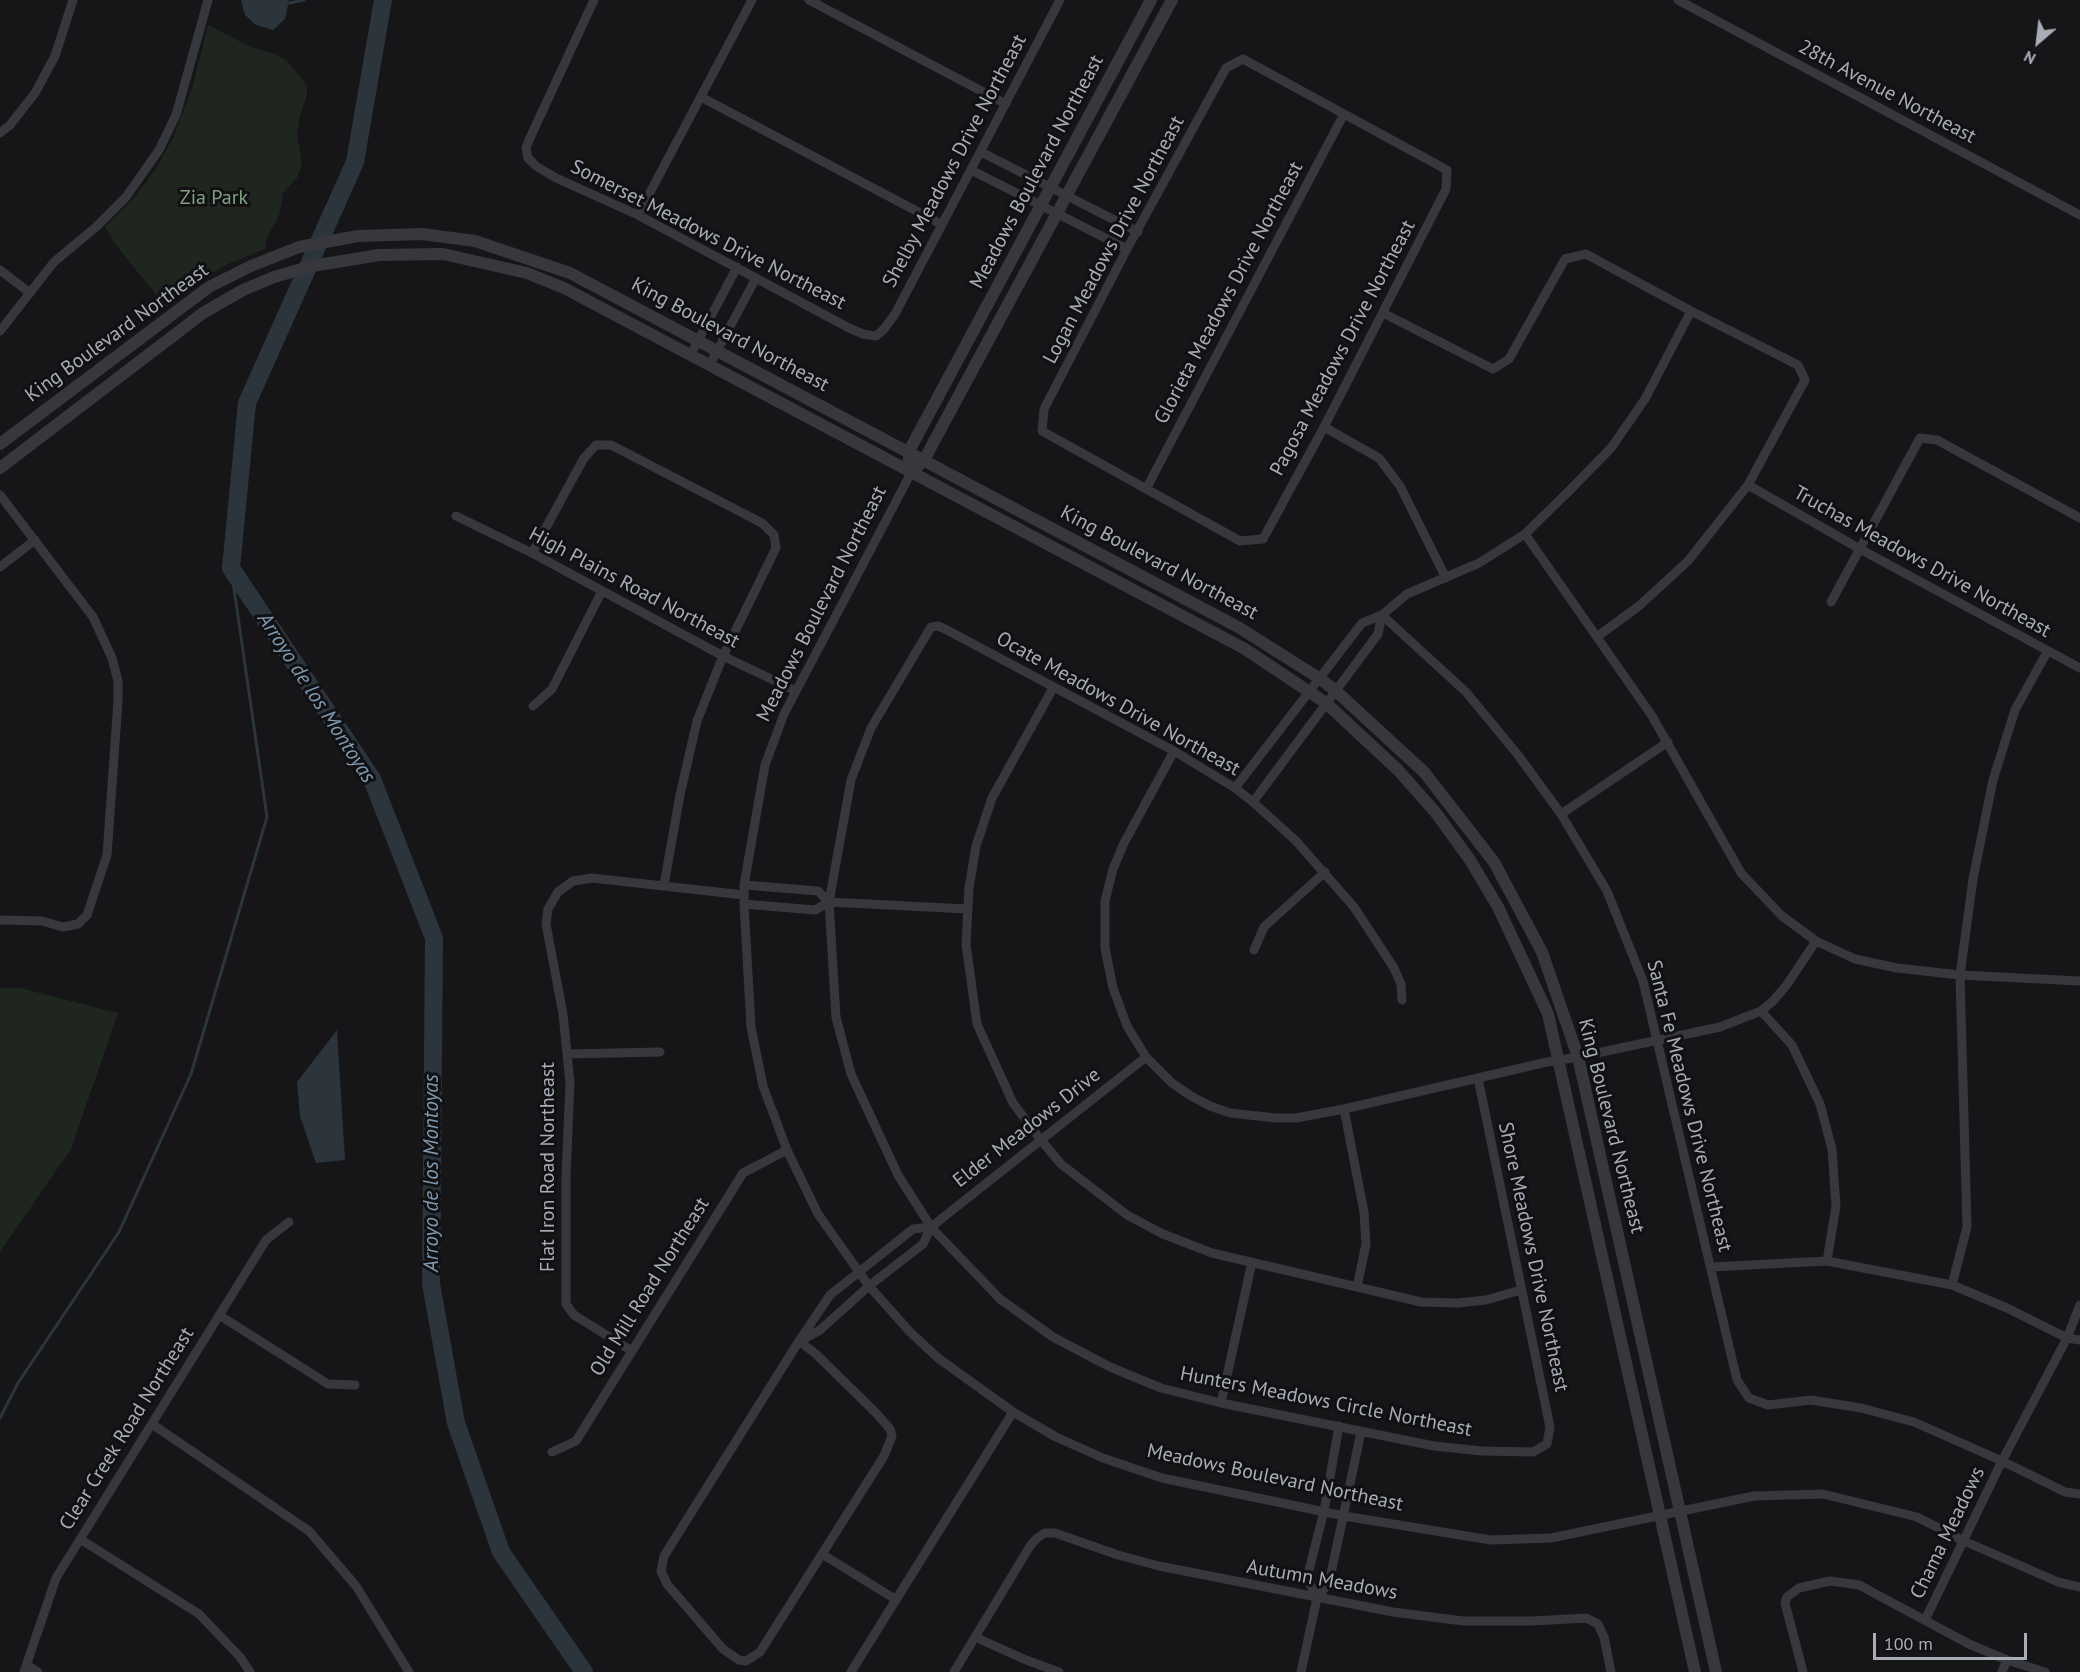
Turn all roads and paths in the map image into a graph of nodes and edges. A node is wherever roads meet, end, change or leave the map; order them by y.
1 (73, 0) edge
2 (208, 0) edge
3 (594, 0) edge
4 (752, 0) edge
5 (809, 0) edge
6 (1060, 0) edge
7 (1151, 0) edge
8 (1172, 0) edge
9 (1678, 0) edge
10 (701, 97) junction
11 (1006, 104) junction
12 (1344, 114) junction
13 (0, 133) edge
14 (981, 152) junction
15 (971, 170) junction
16 (1050, 187) junction
17 (1067, 197) junction
18 (1041, 204) junction
19 (1058, 213) junction
20 (638, 215) junction
21 (2080, 215) edge
22 (941, 224) junction
23 (1138, 232) junction
24 (1127, 249) junction
25 (736, 267) junction
26 (0, 270) edge
27 (756, 278) junction
28 (30, 292) junction
29 (1691, 311) junction
30 (1383, 313) junction
31 (0, 331) edge
32 (876, 336) joint
33 (698, 340) junction
34 (717, 351) junction
35 (690, 356) junction
36 (709, 366) junction
37 (1324, 427) junction
38 (0, 444) edge
39 (909, 451) junction
40 (924, 460) junction
41 (0, 468) edge
42 (911, 473) junction
43 (1748, 485) junction
44 (1146, 489) junction
45 (0, 495) edge
46 (456, 516) dead end
47 (2080, 518) edge
48 (1525, 534) junction
49 (35, 540) junction
50 (1860, 549) junction
51 (532, 553) junction
52 (0, 567) edge
53 (1446, 578) junction
54 (602, 591) junction
55 (1831, 602) dead end
56 (1382, 615) junction
57 (931, 627) joint
58 (1598, 636) junction
59 (2048, 652) junction
60 (723, 656) junction
61 (2080, 668) edge
62 (1319, 678) junction
63 (1053, 688) junction
64 (796, 691) junction
65 (1308, 691) junction
66 (1336, 691) junction
67 (1326, 703) junction
68 (533, 706) dead end
69 (1668, 742) junction
70 (1174, 751) junction
71 (1235, 789) junction
72 (1253, 802) junction
73 (1561, 814) junction
74 (1325, 872) junction
75 (664, 885) junction
76 (744, 895) junction
77 (829, 902) junction
78 (967, 909) junction
79 (0, 920) edge
80 (1816, 941) junction
81 (1254, 950) dead end
82 (1960, 975) junction
83 (2080, 981) edge
84 (1402, 1000) dead end
85 (1761, 1011) junction
86 (1658, 1041) junction
87 (660, 1052) dead end
88 (567, 1054) junction
89 (1146, 1057) junction
90 (1578, 1057) junction
91 (1559, 1060) junction
92 (1478, 1078) junction
93 (1344, 1109) junction
94 (1040, 1139) junction
95 (787, 1150) junction
96 (289, 1222) dead end
97 (931, 1227) junction
98 (1827, 1261) junction
99 (1252, 1262) junction
100 (1711, 1267) junction
101 (858, 1272) junction
102 (1952, 1285) junction
103 (869, 1286) junction
104 (1357, 1287) junction
105 (1521, 1290) junction
106 (2080, 1305) edge
107 (219, 1315) junction
108 (2067, 1338) junction
109 (2080, 1340) edge
110 (799, 1341) junction
111 (632, 1351) junction
112 (355, 1385) dead end
113 (1221, 1403) junction
114 (1013, 1412) junction
115 (152, 1424) junction
116 (1339, 1426) junction
117 (1361, 1432) junction
118 (1547, 1444) joint
119 (552, 1452) dead end
120 (2002, 1461) junction
121 (2080, 1494) edge
122 (1324, 1510) junction
123 (1680, 1512) junction
124 (1344, 1516) junction
125 (1660, 1516) junction
126 (80, 1539) junction
127 (1964, 1541) junction
128 (822, 1554) junction
129 (2080, 1587) edge
130 (1317, 1598) junction
131 (895, 1599) junction
132 (1925, 1620) junction
133 (975, 1637) junction
134 (2007, 1660) junction
135 (25, 1669) edge
136 (38, 1672) edge
137 (250, 1672) edge
138 (408, 1672) edge
139 (851, 1672) edge
140 (954, 1672) edge
141 (1059, 1672) edge
142 (1301, 1672) edge
143 (1611, 1672) edge
144 (1695, 1672) edge
145 (1716, 1672) edge
146 (1803, 1672) edge
147 (2002, 1672) edge
148 (2045, 1672) edge

1 - 13 street
2 - 28 street
3 - 20 street, Somerset Meadows Drive Northeast
4 - 10 street
5 - 11 street
6 - 11 street, Shelby Meadows Drive Northeast
7 - 16 street, Meadows Boulevard Northeast
8 - 17 street, Meadows Boulevard Northeast
9 - 21 street, 28th Avenue Northeast
10 - 20 street
10 - 22 street
11 - 14 street, Shelby Meadows Drive Northeast
12 - 23 street, Logan Meadows Drive Northeast
12 - 30 street, Pagosa Meadows Drive Northeast
12 - 44 street, Glorieta Meadows Drive Northeast
14 - 15 street, Shelby Meadows Drive Northeast
14 - 16 street
15 - 18 street
15 - 22 street, Shelby Meadows Drive Northeast
16 - 17 street
16 - 18 street, Meadows Boulevard Northeast
17 - 19 street, Meadows Boulevard Northeast
17 - 23 street
18 - 19 street
18 - 39 street, Meadows Boulevard Northeast
19 - 24 street
19 - 40 street, Meadows Boulevard Northeast
20 - 25 street, Somerset Meadows Drive Northeast
22 - 32 street, Shelby Meadows Drive Northeast
23 - 24 street, Logan Meadows Drive Northeast
24 - 44 street, Logan Meadows Drive Northeast
25 - 27 street, Somerset Meadows Drive Northeast
25 - 33 street
26 - 28 street
27 - 32 street, Somerset Meadows Drive Northeast
27 - 34 street
28 - 31 street
29 - 30 street
29 - 43 street
29 - 48 street
30 - 37 street, Pagosa Meadows Drive Northeast
33 - 34 street, King Boulevard Northeast
33 - 35 street
33 - 38 street, King Boulevard Northeast
34 - 36 street
34 - 39 street, King Boulevard Northeast
35 - 36 street, King Boulevard Northeast
35 - 41 street, King Boulevard Northeast
36 - 42 street, King Boulevard Northeast
37 - 44 street, Pagosa Meadows Drive Northeast
37 - 53 street
39 - 40 street, King Boulevard Northeast
39 - 42 street, Meadows Boulevard Northeast
40 - 42 street, Meadows Boulevard Northeast
40 - 62 street, King Boulevard Northeast
42 - 64 street, Meadows Boulevard Northeast
42 - 65 street, King Boulevard Northeast
43 - 50 street, Truchas Meadows Drive Northeast
43 - 58 street
45 - 49 street
46 - 51 street, High Plains Road Northeast
47 - 50 street
48 - 53 street
48 - 58 street
49 - 52 street
49 - 79 street
50 - 55 street
50 - 59 street, Truchas Meadows Drive Northeast
51 - 54 street, High Plains Road Northeast
51 - 60 street
53 - 56 street
54 - 60 street, High Plains Road Northeast
54 - 68 street
56 - 62 street
56 - 66 street
56 - 73 street, Santa Fe Meadows Drive Northeast
57 - 63 street, Ocate Meadows Drive Northeast
57 - 77 street, Hunters Meadows Circle Northeast
58 - 69 street
59 - 61 street, Truchas Meadows Drive Northeast
59 - 82 street
60 - 64 street, High Plains Road Northeast
60 - 75 street
62 - 65 street
62 - 66 street, King Boulevard Northeast
63 - 70 street, Ocate Meadows Drive Northeast
63 - 78 street
64 - 76 street, Meadows Boulevard Northeast
65 - 67 street, King Boulevard Northeast
65 - 71 street
66 - 67 street
66 - 90 street, King Boulevard Northeast
67 - 72 street
67 - 91 street, King Boulevard Northeast
69 - 73 street
69 - 80 street
70 - 71 street, Ocate Meadows Drive Northeast
70 - 89 street
71 - 72 street, Ocate Meadows Drive Northeast
72 - 74 street, Ocate Meadows Drive Northeast
73 - 86 street, Santa Fe Meadows Drive Northeast
74 - 81 street
74 - 84 street, Ocate Meadows Drive Northeast
75 - 76 street, Flat Iron Road Northeast
75 - 88 street, Flat Iron Road Northeast
76 - 77 street
76 - 77 street
76 - 95 street, Meadows Boulevard Northeast
77 - 78 street
77 - 97 street, Hunters Meadows Circle Northeast
78 - 94 street
80 - 82 street
80 - 85 street
82 - 83 street
82 - 102 street
85 - 86 street
85 - 98 street
86 - 90 street
86 - 100 street, Santa Fe Meadows Drive Northeast
87 - 88 street
88 - 111 street, Flat Iron Road Northeast
89 - 93 street
89 - 94 street, Elder Meadows Drive
90 - 91 street
90 - 123 street, King Boulevard Northeast
91 - 92 street
91 - 125 street, King Boulevard Northeast
92 - 93 street
92 - 105 street, Shore Meadows Drive Northeast
93 - 104 street
94 - 97 street, Elder Meadows Drive
94 - 99 street
95 - 101 street, Meadows Boulevard Northeast
95 - 111 street, Old Mill Road Northeast
96 - 107 street, Clear Creek Road Northeast
97 - 101 street
97 - 103 street
97 - 113 street, Hunters Meadows Circle Northeast
98 - 100 street
98 - 102 street
99 - 104 street
99 - 113 street
100 - 120 street, Santa Fe Meadows Drive Northeast
101 - 103 street, Meadows Boulevard Northeast
101 - 110 street
102 - 108 street
103 - 110 street
103 - 114 street, Meadows Boulevard Northeast
104 - 105 street
105 - 118 street, Shore Meadows Drive Northeast
106 - 108 street, Chama Meadows
107 - 112 street
107 - 115 street, Clear Creek Road Northeast
108 - 109 street
108 - 120 street, Chama Meadows
110 - 128 street
110 - 128 street
111 - 119 street, Old Mill Road Northeast
113 - 116 street, Hunters Meadows Circle Northeast
114 - 122 street, Meadows Boulevard Northeast
114 - 131 street
115 - 126 street, Clear Creek Road Northeast
115 - 138 street
116 - 117 street, Hunters Meadows Circle Northeast
116 - 122 street
117 - 118 street, Hunters Meadows Circle Northeast
117 - 124 street
120 - 121 street
120 - 127 street, Chama Meadows
122 - 124 street, Meadows Boulevard Northeast
122 - 130 street
123 - 125 street, Meadows Boulevard Northeast
123 - 127 street, Meadows Boulevard Northeast
123 - 145 street, King Boulevard Northeast
124 - 125 street, Meadows Boulevard Northeast
124 - 130 street
125 - 144 street, King Boulevard Northeast
126 - 135 street, Clear Creek Road Northeast
126 - 137 street
127 - 129 street, Meadows Boulevard Northeast
127 - 132 street, Chama Meadows
128 - 131 street
130 - 133 street, Autumn Meadows
130 - 142 street
130 - 143 street, Autumn Meadows
131 - 139 street
132 - 134 street
132 - 146 street
133 - 140 street
133 - 141 street
134 - 147 street
134 - 148 street
135 - 136 street

